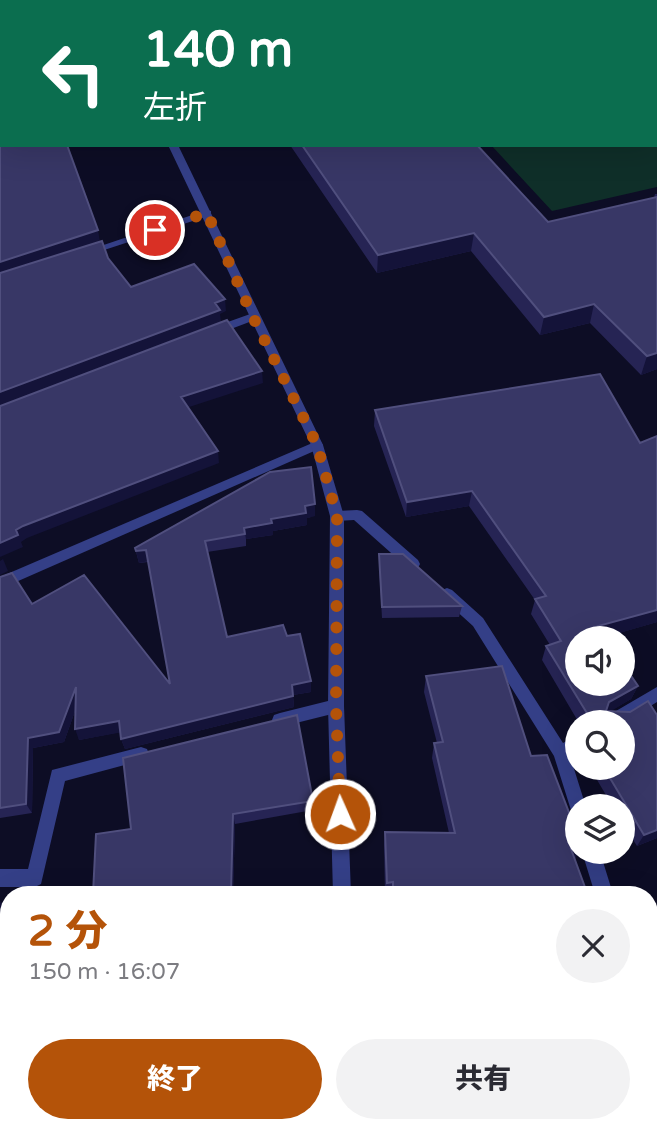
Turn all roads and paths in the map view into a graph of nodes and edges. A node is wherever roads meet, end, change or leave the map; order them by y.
1 (174, 147) edge
2 (207, 213) junction
3 (78, 256) edge
4 (253, 317) junction
5 (203, 336) edge
6 (317, 445) junction
7 (337, 516) junction
8 (0, 583) edge
9 (656, 696) edge
10 (336, 706) junction
11 (632, 710) edge
12 (270, 723) edge
13 (565, 750) edge
14 (151, 752) edge
15 (561, 753) junction
16 (574, 794) edge
17 (595, 864) edge
18 (0, 878) edge
19 (342, 886) edge
20 (602, 886) edge

1 - 2 street
2 - 3 street
2 - 4 street
4 - 5 street
4 - 6 street
6 - 7 street
6 - 8 street
7 - 10 street
7 - 15 street
9 - 11 street
10 - 12 street
10 - 19 street
13 - 15 street
14 - 18 street
15 - 16 street
17 - 20 street

